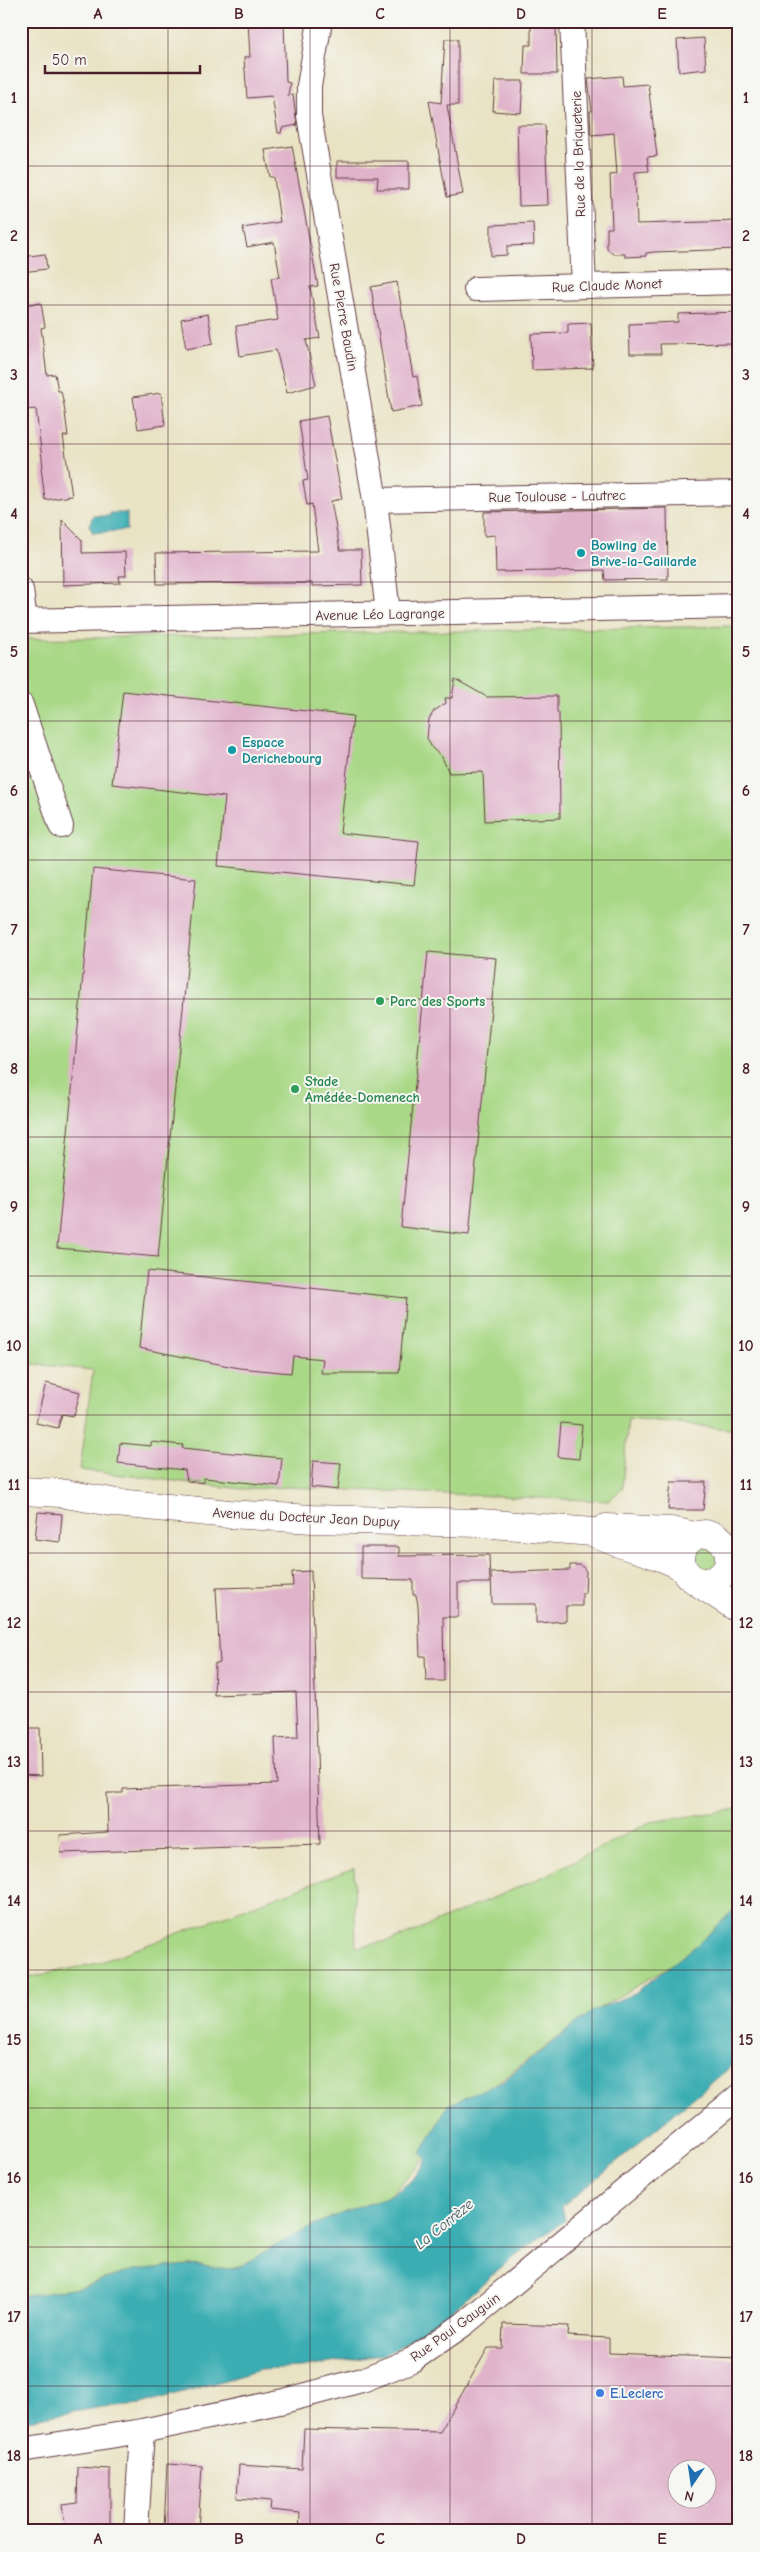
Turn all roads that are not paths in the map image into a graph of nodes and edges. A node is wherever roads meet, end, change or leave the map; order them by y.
1 (320, 21) edge
2 (572, 21) edge
3 (739, 282) edge
4 (584, 286) junction
5 (476, 289) dead end
6 (739, 492) edge
7 (375, 500) junction
8 (21, 590) edge
9 (739, 606) edge
10 (388, 614) junction
11 (23, 621) edge
12 (21, 705) edge
13 (60, 826) dead end
14 (21, 1491) edge
15 (593, 1532) junction
16 (718, 1538) edge
17 (689, 1574) junction
18 (733, 1578) edge
19 (739, 1609) edge
20 (739, 2096) edge
21 (142, 2431) junction
22 (21, 2450) edge
23 (136, 2531) edge

1 - 7 street, Rue Pierre Baudin
2 - 4 street, Rue de la Briqueterie
3 - 4 street, Rue Claude Monet
4 - 5 street, Rue Claude Monet
6 - 7 street, Rue Toulouse - Lautrec
7 - 10 street, Rue Pierre Baudin
8 - 11 street
9 - 10 street, Avenue Léo Lagrange
10 - 11 street, Avenue Léo Lagrange
12 - 13 street
14 - 15 street, Avenue du Docteur Jean Dupuy
15 - 16 street, Avenue du Docteur Jean Dupuy
15 - 17 street, Avenue du Docteur Jean Dupuy
16 - 17 street
16 - 18 street
17 - 18 street
17 - 19 street, Avenue du Docteur Jean Dupuy
20 - 21 street, Rue Paul Gauguin
21 - 22 street, Rue Paul Gauguin
21 - 23 street

